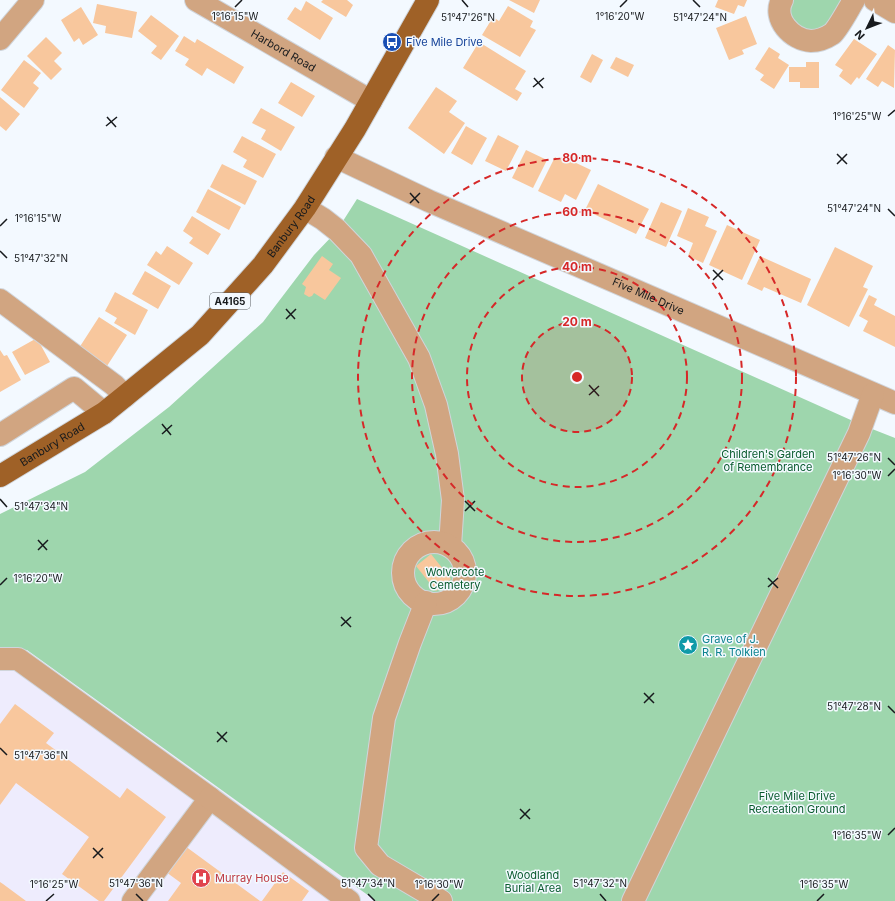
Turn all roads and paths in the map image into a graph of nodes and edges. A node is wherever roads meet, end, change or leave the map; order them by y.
1 (33, 0) edge
2 (196, 0) edge
3 (428, 0) edge
4 (782, 0) edge
5 (854, 0) edge
6 (875, 0) edge
7 (895, 12) edge
8 (0, 39) edge
9 (371, 101) junction
10 (336, 157) junction
11 (305, 208) junction
12 (0, 300) edge
13 (873, 394) junction
14 (125, 396) junction
15 (895, 403) edge
16 (104, 413) junction
17 (0, 435) edge
18 (0, 476) edge
19 (450, 546) junction
20 (426, 602) junction
21 (0, 659) edge
22 (210, 798) junction
23 (133, 901) edge
24 (349, 901) edge
25 (441, 901) edge
26 (633, 901) edge

1 - 8 street
2 - 9 street, Harbord Road
3 - 9 main road, Banbury Road / A4165
4 - 5 street
6 - 7 street
9 - 10 main road, Banbury Road / A4165
10 - 11 main road, Banbury Road / A4165
10 - 13 street, Five Mile Drive
11 - 14 main road, Banbury Road / A4165
11 - 19 street
12 - 14 street
13 - 15 street, Five Mile Drive
13 - 26 street
14 - 16 main road, Banbury Road / A4165
16 - 17 street
16 - 18 main road, Banbury Road / A4165
19 - 20 street
19 - 20 street
20 - 25 street
21 - 22 street
22 - 23 street
22 - 24 street

